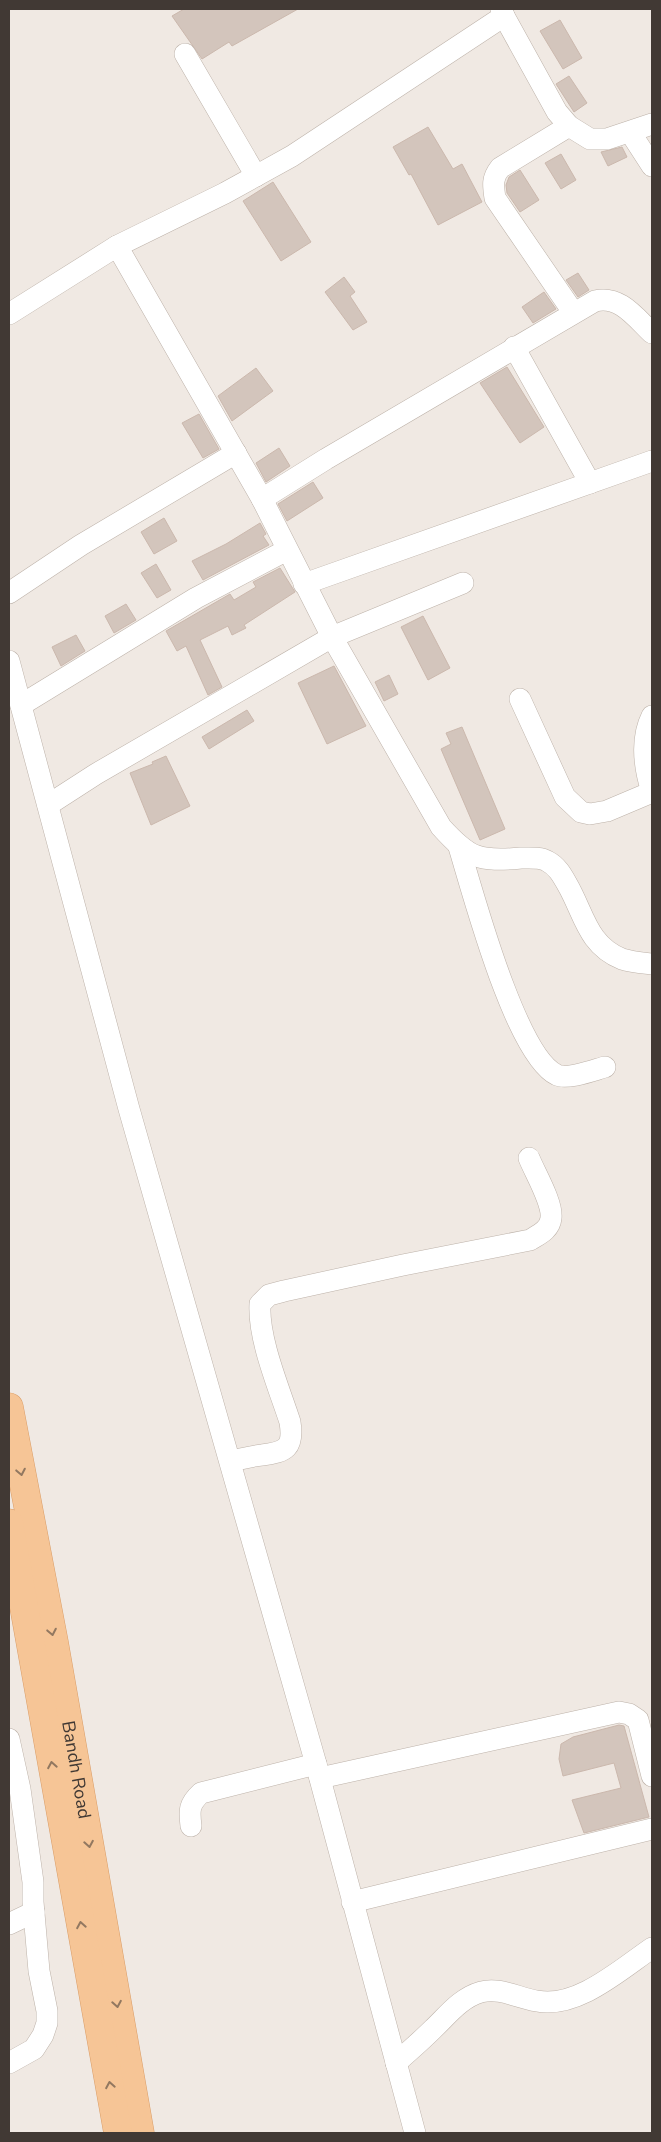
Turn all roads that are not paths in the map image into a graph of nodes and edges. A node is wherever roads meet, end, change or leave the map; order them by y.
1 (503, 12) edge
2 (185, 54) dead end
3 (652, 124) edge
4 (569, 126) junction
5 (630, 132) junction
6 (652, 166) edge
7 (256, 176) junction
8 (118, 246) junction
9 (573, 312) junction
10 (9, 314) edge
11 (652, 333) edge
12 (514, 348) junction
13 (236, 453) junction
14 (652, 461) edge
15 (590, 483) junction
16 (262, 499) junction
17 (287, 550) junction
18 (463, 583) dead end
19 (304, 584) junction
20 (9, 592) edge
21 (332, 637) junction
22 (9, 661) edge
23 (520, 698) dead end
24 (21, 705) junction
25 (652, 716) edge
26 (648, 742) edge
27 (652, 792) edge
28 (48, 805) junction
29 (459, 847) junction
30 (652, 964) edge
31 (605, 1067) dead end
32 (529, 1158) dead end
33 (9, 1407) edge
34 (230, 1462) junction
35 (9, 1523) edge
36 (9, 1739) edge
37 (318, 1771) junction
38 (652, 1776) edge
39 (191, 1826) dead end
40 (652, 1829) edge
41 (352, 1902) junction
42 (34, 1912) junction
43 (9, 1924) edge
44 (652, 1948) edge
45 (9, 2063) edge
46 (396, 2064) junction
47 (118, 2133) edge
48 (140, 2133) edge
49 (415, 2133) edge

1 - 4 street
1 - 7 street
2 - 7 street
3 - 5 street
4 - 5 street
4 - 9 street
5 - 6 street
7 - 8 street
8 - 10 street
8 - 13 street
9 - 11 street
9 - 12 street
12 - 15 street
12 - 16 street
13 - 16 street
13 - 20 street
14 - 15 street
15 - 19 street
16 - 17 street
17 - 19 street
17 - 24 street
18 - 21 street
19 - 21 street
21 - 28 street
21 - 29 street
22 - 24 street
23 - 27 street
24 - 28 street
25 - 26 street
26 - 27 street
28 - 34 street
29 - 30 street
29 - 31 street
32 - 34 street
33 -> 48 main road, Bandh Road
34 - 37 street
47 -> 35 main road, Bandh Road
36 - 42 street
37 - 38 street
37 - 39 street
37 - 41 street
40 - 41 street
41 - 46 street
42 - 43 street
42 - 45 street
44 - 46 street
46 - 49 street

